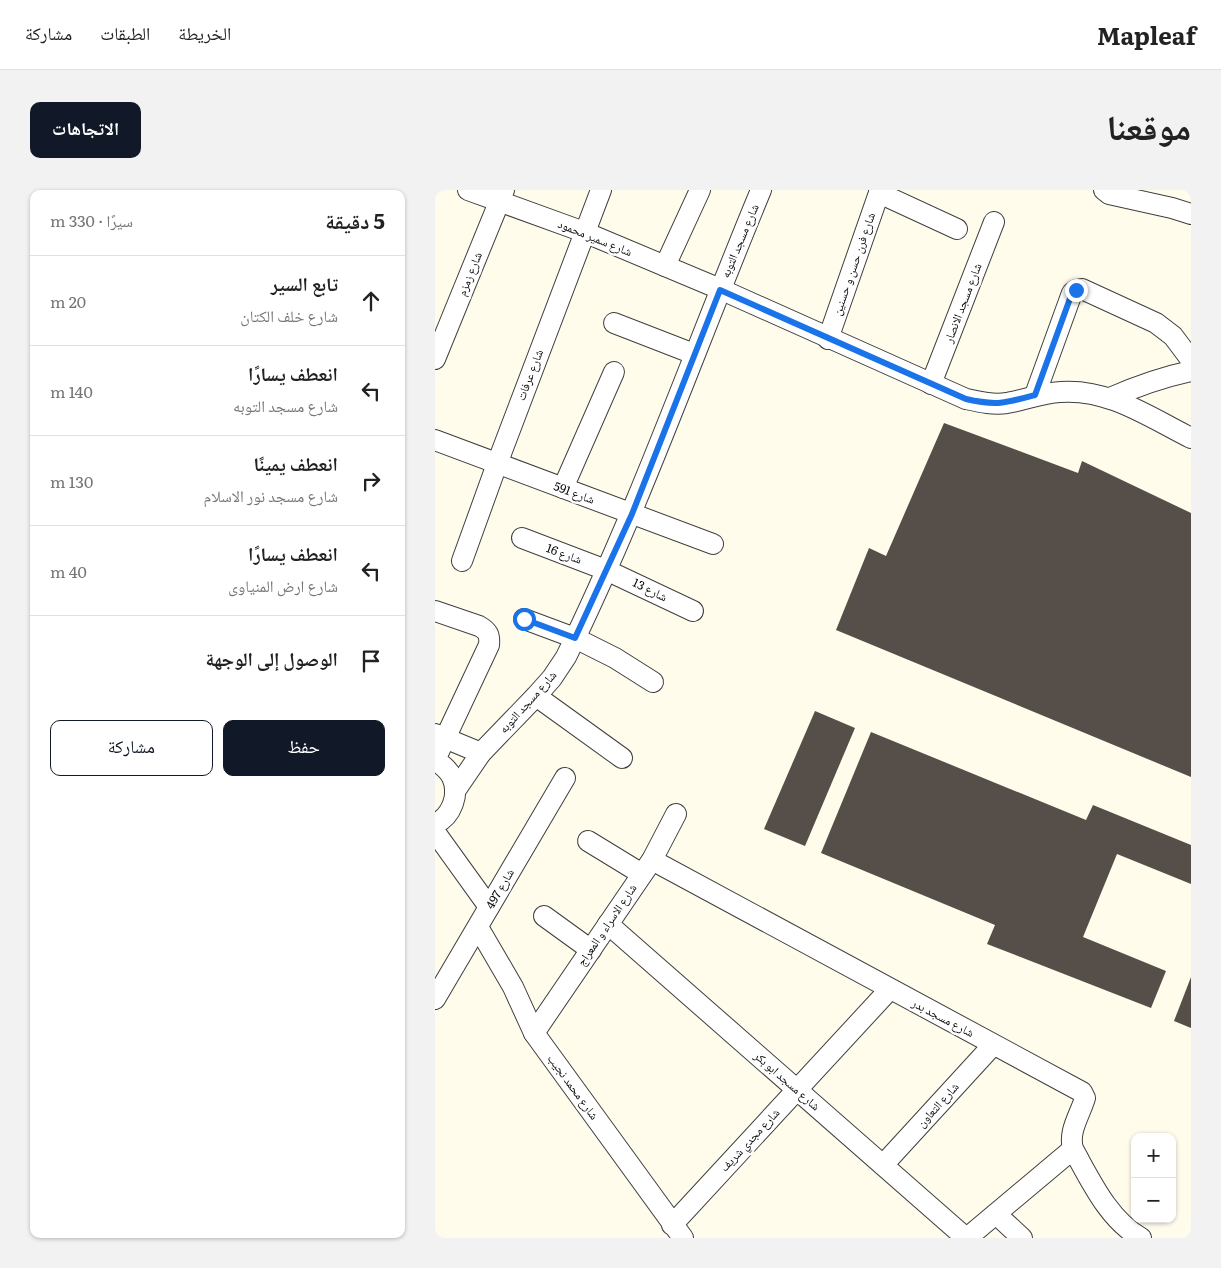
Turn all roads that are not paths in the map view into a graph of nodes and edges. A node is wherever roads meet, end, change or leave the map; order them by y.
1 (468, 190) edge
2 (601, 190) edge
3 (700, 190) edge
4 (761, 190) edge
5 (880, 191) edge
6 (1107, 192) edge
7 (502, 196) edge
8 (1175, 199) edge
9 (1191, 214) edge
10 (994, 222) dead end
11 (957, 229) dead end
12 (584, 232) junction
13 (665, 266) junction
14 (720, 290) junction
15 (614, 323) dead end
16 (828, 339) junction
17 (694, 354) junction
18 (435, 359) edge
19 (1191, 360) edge
20 (1191, 371) edge
21 (614, 372) dead end
22 (931, 384) junction
23 (1035, 395) junction
24 (1110, 398) junction
25 (1191, 438) edge
26 (435, 440) edge
27 (497, 464) junction
28 (563, 488) junction
29 (632, 514) junction
30 (522, 538) dead end
31 (713, 544) dead end
32 (461, 561) dead end
33 (606, 570) junction
34 (435, 611) edge
35 (693, 611) dead end
36 (524, 619) dead end
37 (575, 638) junction
38 (653, 682) dead end
39 (536, 696) junction
40 (440, 736) edge
41 (481, 753) junction
42 (622, 758) dead end
43 (435, 760) edge
44 (565, 778) dead end
45 (455, 791) junction
46 (676, 814) dead end
47 (435, 824) edge
48 (435, 832) edge
49 (588, 841) dead end
50 (647, 867) junction
51 (489, 907) junction
52 (545, 916) dead end
53 (608, 924) junction
54 (478, 927) junction
55 (591, 950) junction
56 (438, 986) edge
57 (890, 989) junction
58 (534, 1034) junction
59 (993, 1045) junction
60 (797, 1090) junction
61 (1073, 1149) junction
62 (883, 1166) junction
63 (996, 1214) junction
64 (677, 1231) edge
65 (966, 1238) edge
66 (1022, 1238) edge
67 (1141, 1238) edge

1 - 7 street, شارع سمير محمود
2 - 12 street, شارع عرفات
3 - 13 street
4 - 14 street, شارع مسجد التوبه
5 - 11 street
5 - 16 street, شارع فرن حسن و حسنين
6 - 8 street
7 - 12 street, شارع سمير محمود
7 - 18 street, شارع زمزم
8 - 9 street
10 - 22 street, شارع مسجد الانصار
12 - 13 street, شارع سمير محمود
12 - 27 street, شارع عرفات
13 - 14 street, شارع سمير محمود
14 - 16 street, شارع سمير محمود
14 - 17 street, شارع مسجد التوبه
15 - 17 street
16 - 22 street, شارع سمير محمود
17 - 29 street, شارع مسجد التوبه
19 - 23 street
20 - 24 street
21 - 28 street
22 - 23 street, شارع سمير محمود
23 - 24 street, شارع سمير محمود
24 - 25 street, شارع سمير محمود
26 - 27 street, شارع 591
27 - 28 street, شارع 591
27 - 32 street, شارع عرفات
28 - 29 street, شارع 591
29 - 31 street, شارع 591
29 - 33 street, شارع مسجد التوبه
30 - 33 street, شارع 16
33 - 35 street, شارع 13
33 - 37 street, شارع مسجد التوبه
34 - 40 street
36 - 37 street
37 - 38 street
37 - 39 street, شارع مسجد التوبه
39 - 41 street, شارع مسجد التوبه
39 - 42 street
40 - 41 street
40 - 43 street
41 - 45 street, شارع مسجد التوبه
43 - 45 street
44 - 51 street, شارع 497
45 - 47 street, شارع مسجد التوبه
46 - 50 street, شارع الاسراء و المعراج
48 - 51 street
49 - 50 street, شارع مسجد بدر
50 - 53 street, شارع الاسراء و المعراج
50 - 57 street, شارع مسجد بدر
51 - 54 street, شارع 497
52 - 55 street
53 - 55 street, شارع الاسراء و المعراج
53 - 60 street, شارع مسجد ابو بكر
54 - 56 street, شارع 497
54 - 58 street, شارع محمد نجيب
55 - 58 street, شارع الاسراء و المعراج
57 - 59 street, شارع مسجد بدر
57 - 60 street, شارع مجدي شريف
58 - 64 street, شارع محمد نجيب
59 - 61 street, شارع مسجد بدر
59 - 62 street, شارع التعاون
60 - 62 street, شارع مسجد ابو بكر
60 - 64 street, شارع مجدي شريف
61 - 63 street
61 - 67 street
62 - 65 street, شارع مسجد ابو بكر
63 - 65 street
63 - 66 street

